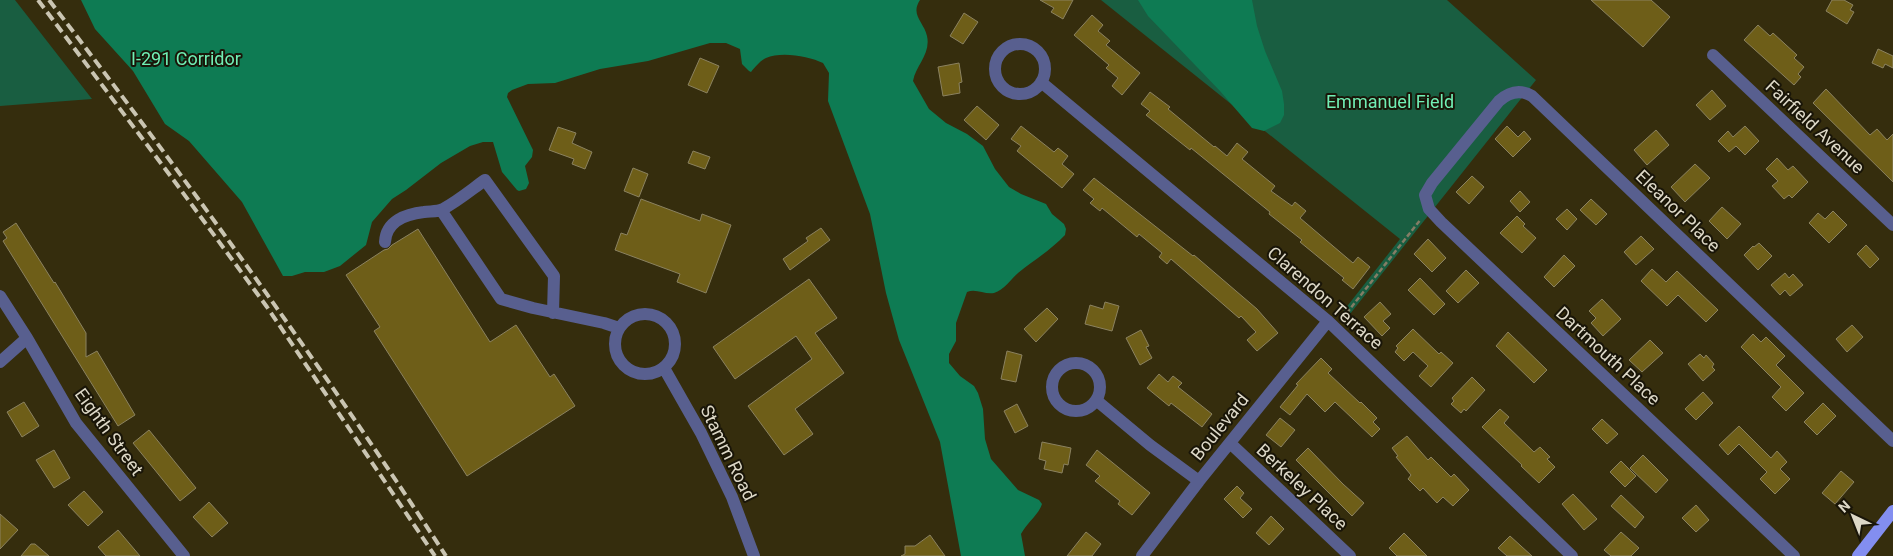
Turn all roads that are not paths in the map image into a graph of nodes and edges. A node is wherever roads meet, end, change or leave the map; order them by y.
1 (1713, 55) dead end
2 (1041, 82) dead end
3 (1440, 172) joint
4 (441, 210) junction
5 (1893, 225) edge
6 (385, 242) dead end
7 (0, 296) edge
8 (553, 313) junction
9 (1332, 324) junction
10 (619, 328) junction
11 (28, 338) junction
12 (0, 362) edge
13 (664, 368) junction
14 (1096, 400) dead end
15 (1893, 441) edge
16 (1230, 443) junction
17 (1199, 481) junction
18 (1893, 510) edge
19 (184, 556) edge
20 (754, 556) edge
21 (1142, 556) edge
22 (1350, 556) edge
23 (1572, 556) edge
24 (1794, 556) edge
25 (1858, 556) edge

1 - 5 street, Fairfield Avenue
2 - 9 street, Clarendon Terrace
3 - 15 street, Eleanor Place
3 - 24 street, Dartmouth Place
4 - 6 street
4 - 8 street
4 - 8 street
7 - 11 street, Eighth Street
8 - 10 street
9 - 16 street, Boulevard
9 - 23 street, Clarendon Terrace
10 - 13 street
10 - 13 street
11 - 12 street
11 - 19 street, Eighth Street
13 - 20 street, Stamm Road
14 - 17 street
16 - 17 street, Boulevard
16 - 22 street, Berkeley Place
17 - 21 street, Boulevard
18 - 25 main road

